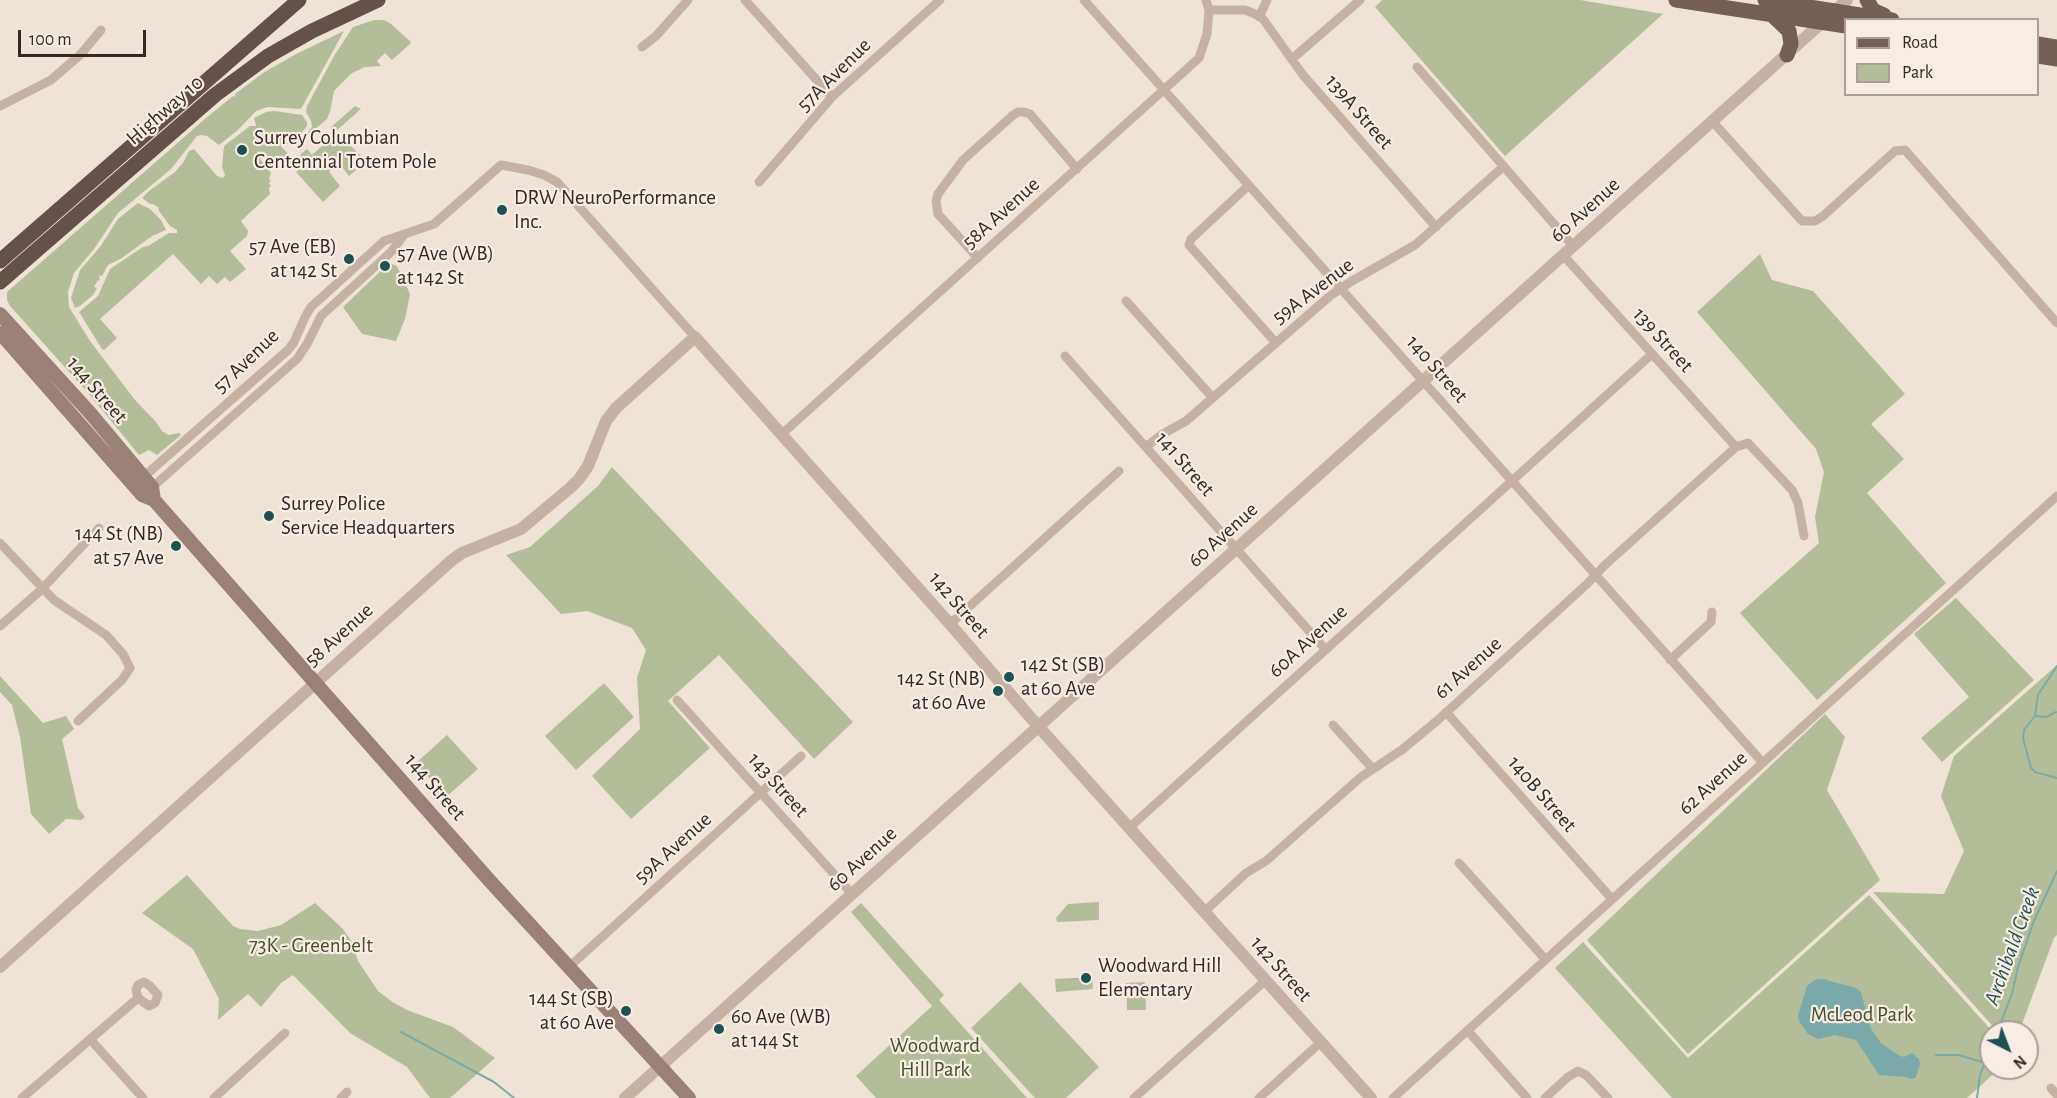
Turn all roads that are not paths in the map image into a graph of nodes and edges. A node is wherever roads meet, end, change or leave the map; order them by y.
1 (299, 0) edge
2 (378, 0) edge
3 (688, 0) edge
4 (745, 0) edge
5 (940, 0) edge
6 (1084, 0) edge
7 (1206, 0) edge
8 (1267, 0) edge
9 (1359, 0) edge
10 (1676, 0) edge
11 (1847, 0) edge
12 (1867, 0) edge
13 (1247, 6) edge
14 (1767, 7) edge
15 (1209, 10) junction
16 (1835, 11) junction
17 (1259, 17) junction
18 (1879, 18) edge
19 (1888, 18) edge
20 (1823, 22) junction
21 (1844, 26) edge
22 (101, 30) dead end
23 (2039, 44) edge
24 (642, 47) dead end
25 (2057, 47) edge
26 (1787, 55) junction
27 (2039, 56) edge
28 (2057, 59) edge
29 (1292, 60) junction
30 (1417, 67) dead end
31 (1165, 89) junction
32 (832, 97) junction
33 (0, 106) edge
34 (1713, 122) junction
35 (501, 165) joint
36 (1504, 166) junction
37 (1077, 169) junction
38 (759, 182) dead end
39 (1249, 185) junction
40 (1436, 227) junction
41 (1574, 247) junction
42 (1564, 256) junction
43 (978, 258) junction
44 (0, 261) edge
45 (0, 282) edge
46 (1341, 288) junction
47 (1126, 301) dead end
48 (0, 314) edge
49 (2057, 323) edge
50 (0, 333) edge
51 (695, 337) junction
52 (1276, 343) junction
53 (1652, 354) junction
54 (1065, 356) dead end
55 (1424, 381) junction
56 (1213, 398) junction
57 (782, 435) junction
58 (1146, 447) junction
59 (1736, 447) junction
60 (1119, 471) dead end
61 (1512, 481) junction
62 (145, 489) junction
63 (2057, 496) edge
64 (99, 528) dead end
65 (1804, 536) dead end
66 (0, 543) edge
67 (1236, 549) junction
68 (1596, 574) junction
69 (42, 589) junction
70 (1712, 612) dead end
71 (950, 624) junction
72 (0, 626) edge
73 (1326, 650) junction
74 (1670, 660) junction
75 (315, 682) junction
76 (677, 700) dead end
77 (1446, 712) junction
78 (78, 721) dead end
79 (1333, 724) dead end
80 (1038, 727) junction
81 (801, 756) dead end
82 (1762, 763) junction
83 (1374, 769) junction
84 (760, 793) junction
85 (1128, 828) junction
86 (1459, 863) dead end
87 (852, 894) junction
88 (1612, 899) junction
89 (1204, 912) junction
90 (1545, 959) junction
91 (0, 967) edge
92 (569, 967) junction
93 (1266, 980) junction
94 (138, 998) dead end
95 (1468, 1031) junction
96 (285, 1033) dead end
97 (90, 1039) junction
98 (1321, 1042) junction
99 (660, 1066) junction
100 (22, 1098) edge
101 (143, 1098) edge
102 (214, 1098) edge
103 (625, 1098) edge
104 (689, 1098) edge
105 (1134, 1098) edge
106 (1258, 1098) edge
107 (1371, 1098) edge
108 (1393, 1098) edge
109 (1527, 1098) edge
110 (1545, 1098) edge
111 (1608, 1098) edge

1 - 44 highway, Highway 10
2 - 45 highway, Highway 10
3 - 24 street
4 - 32 street
5 - 32 street, 57A Avenue
6 - 31 street, 140 Street
7 - 15 street, 58A Avenue
8 - 17 street
9 - 29 street
10 - 14 main road
11 - 16 street, 60 Avenue
12 - 19 main road
13 - 15 street, 139A Street
13 - 17 street, 139A Street
14 - 16 main road
14 - 20 main road
14 - 26 main road
15 - 31 street, 58A Avenue
16 - 18 main road
16 - 20 street, 60 Avenue
17 - 29 street, 139A Street
20 - 21 main road
20 - 26 street, 60 Avenue
22 - 33 street
23 - 25 main road
26 - 34 street, 60 Avenue
27 - 28 main road
29 - 40 street, 139A Street
30 - 36 street
31 - 37 street, 58A Avenue
31 - 39 street, 140 Street
32 - 38 street, 57A Avenue
34 - 41 street, 60 Avenue
34 - 49 street
35 - 51 street, 142 Street
35 - 62 street, 57 Avenue
36 - 40 street, 59A Avenue
36 - 41 street
37 - 43 street, 58A Avenue
37 - 43 street
39 - 46 street, 140 Street
39 - 52 street
40 - 46 street, 59A Avenue
41 - 42 street, 60 Avenue
42 - 53 street, 139 Street
42 - 55 street, 60 Avenue
43 - 57 street, 58A Avenue
46 - 52 street, 59A Avenue
46 - 55 street, 140 Street
47 - 56 street
48 - 62 main road, 144 Street
50 - 62 main road, 144 Street
51 - 57 street, 142 Street
51 - 75 street, 58 Avenue
52 - 56 street, 59A Avenue
53 - 59 street, 139 Street
53 - 61 street, 60A Avenue
54 - 58 street, 141 Street
55 - 61 street, 140 Street
55 - 67 street, 60 Avenue
56 - 58 street, 59A Avenue
57 - 71 street, 142 Street
58 - 67 street, 141 Street
59 - 65 street, 61 Avenue
59 - 68 street, 61 Avenue
60 - 71 street
61 - 68 street, 140 Street
61 - 73 street, 60A Avenue
62 - 75 main road, 144 Street
63 - 82 street, 62 Avenue
64 - 69 street
66 - 69 street
67 - 73 street, 141 Street
67 - 80 street, 60 Avenue
68 - 74 street, 140 Street
68 - 77 street, 61 Avenue
69 - 72 street
69 - 78 street
70 - 74 street
71 - 80 street, 142 Street
73 - 85 street, 60A Avenue
74 - 82 street, 140 Street
75 - 91 street, 58 Avenue
75 - 92 main road, 144 Street
76 - 84 street, 143 Street
77 - 83 street, 61 Avenue
77 - 88 street, 140B Street
79 - 83 street
80 - 85 street, 142 Street
80 - 87 street, 60 Avenue
81 - 84 street, 59A Avenue
82 - 88 street, 62 Avenue
83 - 89 street, 61 Avenue
84 - 87 street, 143 Street
84 - 92 street, 59A Avenue
85 - 89 street, 142 Street
86 - 90 street
87 - 99 street, 60 Avenue
88 - 90 street, 62 Avenue
89 - 93 street, 142 Street
90 - 95 street, 62 Avenue
92 - 99 main road, 144 Street
93 - 98 street, 142 Street
93 - 105 street
94 - 97 street
95 - 108 street, 62 Avenue
95 - 109 street
96 - 102 street
97 - 100 street
97 - 101 street
98 - 106 street
98 - 107 street, 142 Street
99 - 103 street, 60 Avenue
99 - 104 main road, 144 Street
110 - 111 street

